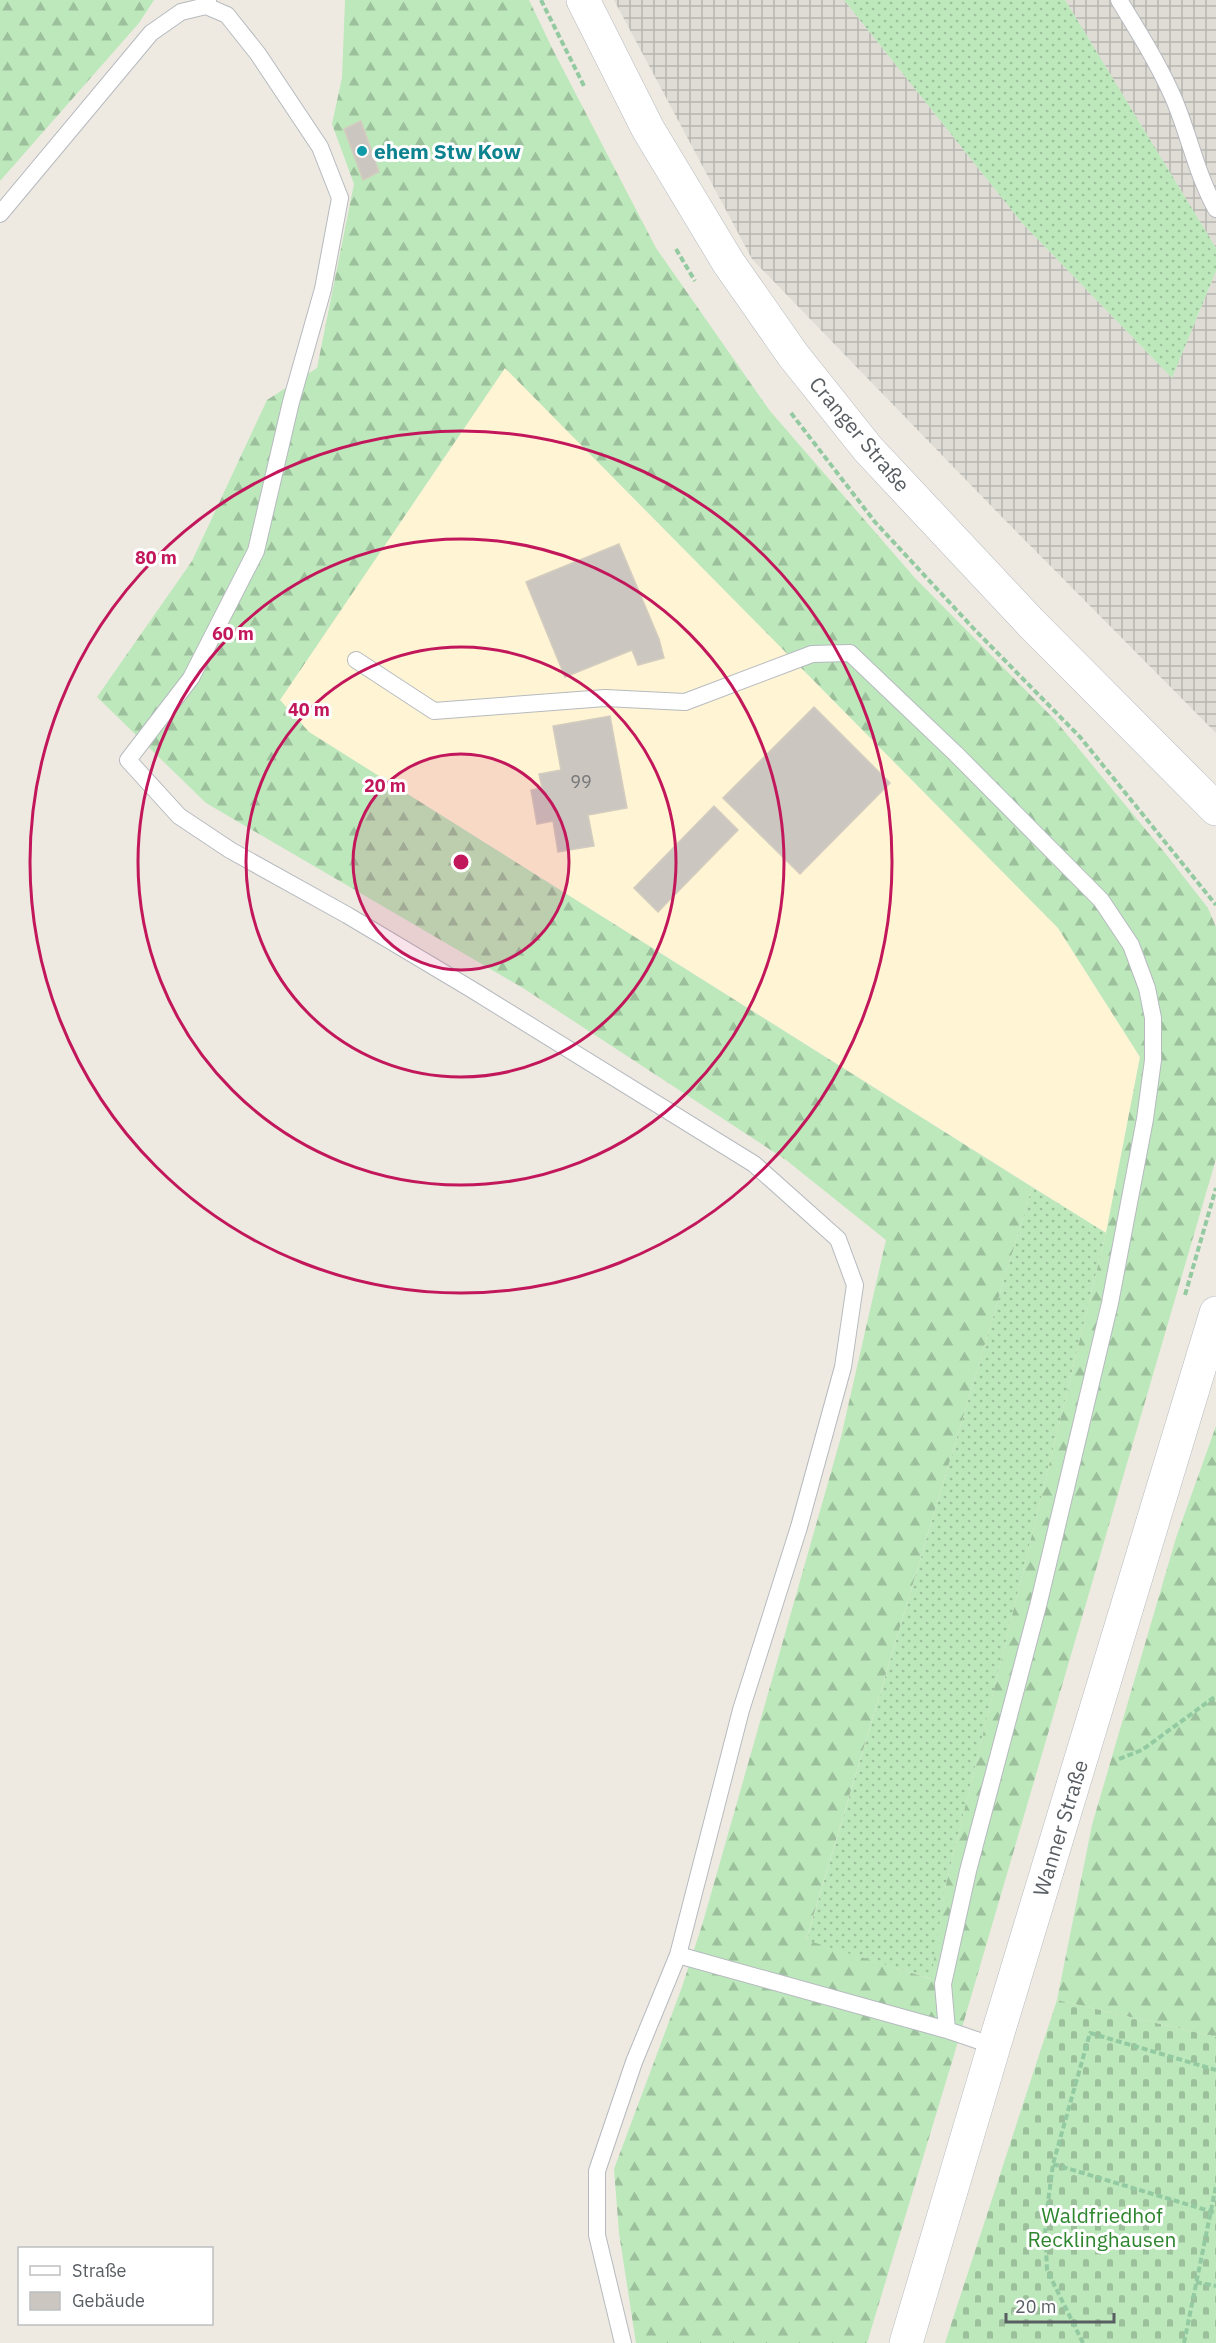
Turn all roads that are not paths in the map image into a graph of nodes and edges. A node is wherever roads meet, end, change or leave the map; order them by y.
1 (583, 0) edge
2 (1119, 0) edge
3 (207, 3) edge
4 (1216, 209) edge
5 (0, 214) edge
6 (356, 660) dead end
7 (1216, 809) edge
8 (1216, 1313) edge
9 (678, 1955) junction
10 (946, 2030) junction
11 (994, 2046) junction
12 (623, 2343) edge
13 (906, 2343) edge

1 - 7 street, Cranger Straße
2 - 4 lane
3 - 5 lane
3 - 9 lane
6 - 10 lane
8 - 11 street, Wanner Straße
9 - 10 lane
9 - 12 lane
10 - 11 lane
11 - 13 street, Wanner Straße

